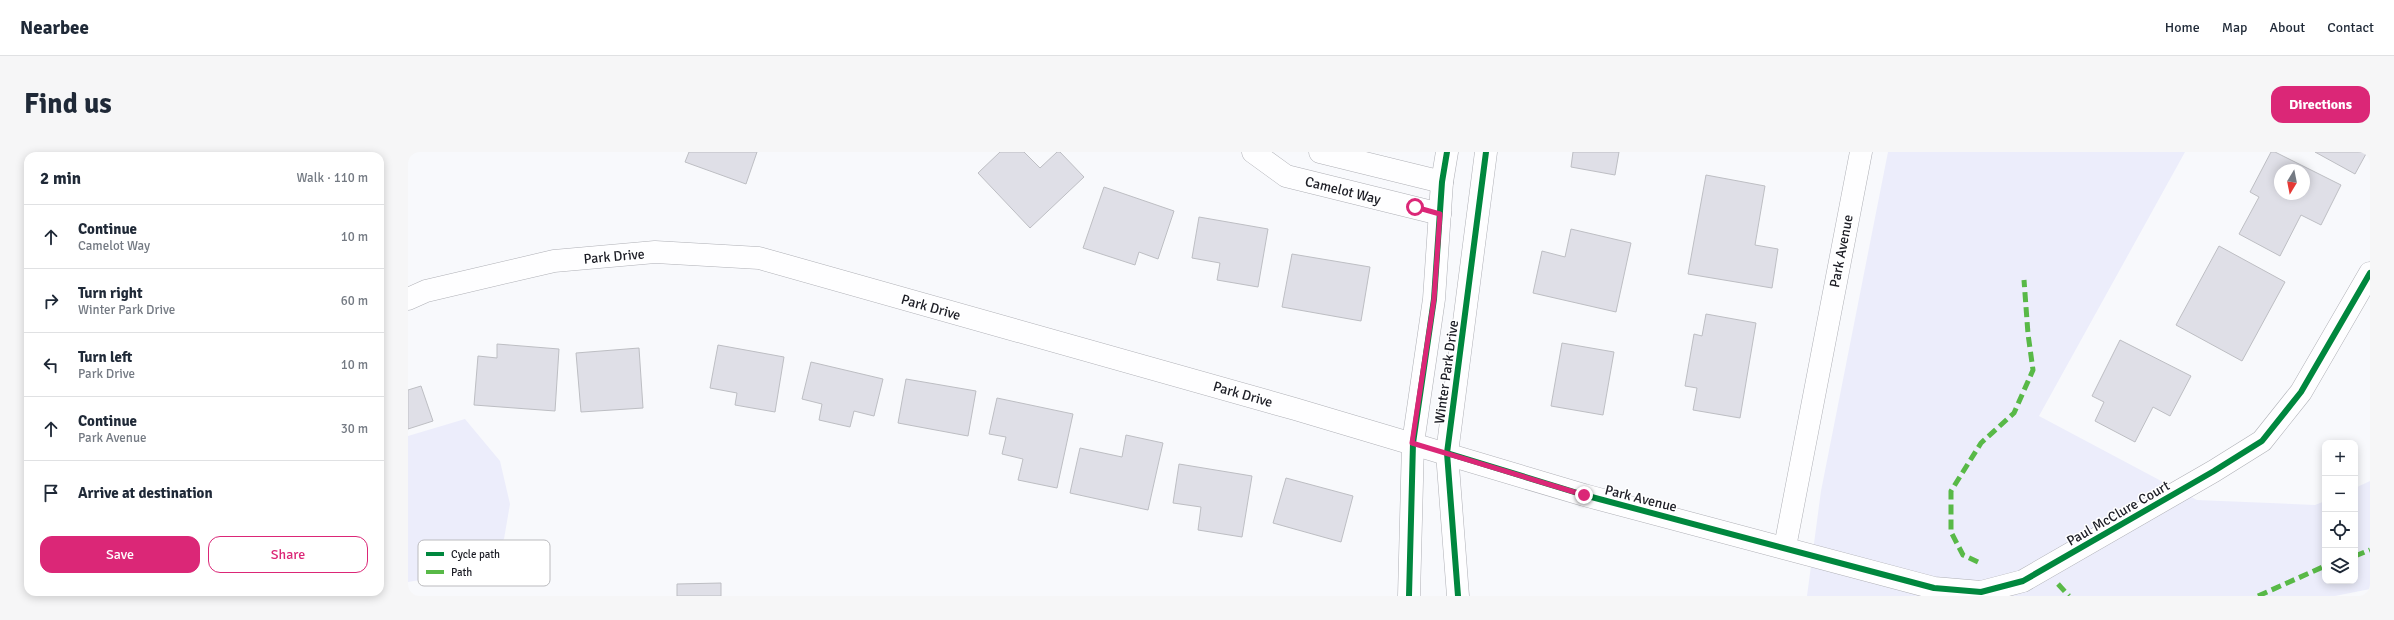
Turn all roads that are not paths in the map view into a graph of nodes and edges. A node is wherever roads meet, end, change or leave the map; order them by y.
1 (1253, 152) edge
2 (1320, 152) edge
3 (1447, 152) edge
4 (1486, 152) edge
5 (1861, 152) edge
6 (1442, 182) junction
7 (1440, 214) junction
8 (2370, 273) edge
9 (408, 299) edge
10 (1412, 443) junction
11 (1447, 453) junction
12 (1785, 547) junction
13 (1409, 596) edge
14 (1458, 596) edge

1 - 7 street, Camelot Way
2 - 6 street
3 - 6 street, Winter Park Drive
4 - 11 street, Winter Park Drive
5 - 12 street, Park Avenue
6 - 7 street, Winter Park Drive
7 - 10 street, Winter Park Drive
8 - 12 street, Paul McClure Court
9 - 10 street, Park Drive
10 - 11 street, Park Drive
10 - 13 street, Winter Park Drive
11 - 12 street, Park Avenue
11 - 14 street, Winter Park Drive

